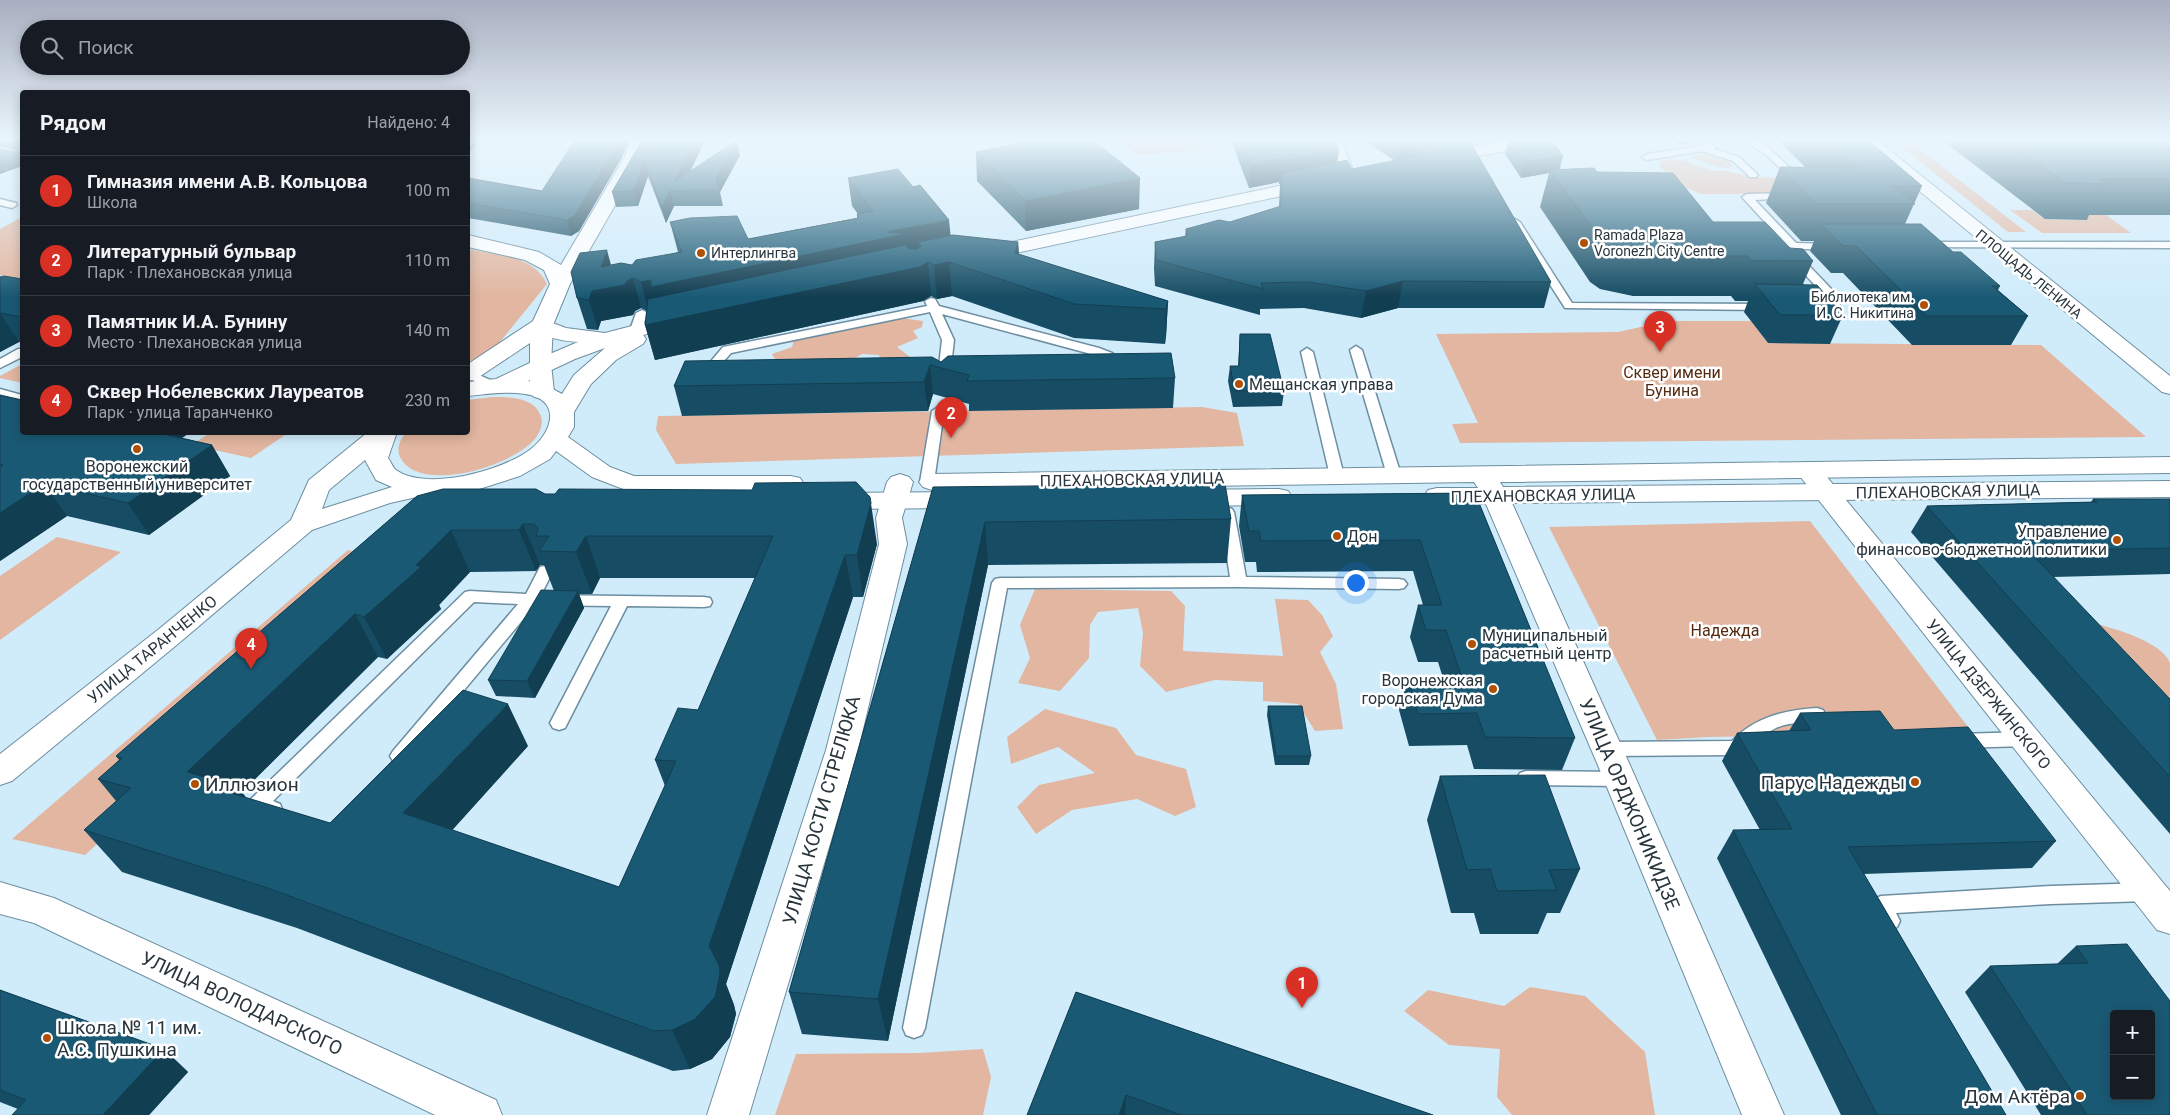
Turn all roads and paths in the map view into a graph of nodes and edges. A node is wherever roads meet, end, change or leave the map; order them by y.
1 (613, 192) edge
2 (1276, 192) edge
3 (1803, 192) edge
4 (1929, 192) edge
5 (0, 202) edge
6 (12, 205) dead end
7 (1507, 209) edge
8 (470, 241) edge
9 (1910, 245) edge
10 (1994, 245) junction
11 (2170, 245) edge
12 (1792, 246) junction
13 (1842, 246) edge
14 (965, 258) edge
15 (560, 284) junction
16 (932, 304) junction
17 (1775, 307) edge
18 (1804, 307) edge
19 (542, 325) junction
20 (609, 338) junction
21 (1356, 350) dead end
22 (1307, 352) dead end
23 (20, 353) edge
24 (0, 364) edge
25 (540, 364) junction
26 (945, 370) junction
27 (470, 373) edge
28 (470, 375) edge
29 (497, 386) junction
30 (943, 386) edge
31 (2170, 387) edge
32 (470, 390) edge
33 (542, 392) junction
34 (0, 394) edge
35 (20, 398) edge
36 (20, 399) edge
37 (563, 410) junction
38 (0, 411) edge
39 (938, 411) dead end
40 (15, 414) edge
41 (380, 435) edge
42 (382, 435) edge
43 (556, 440) junction
44 (2170, 465) edge
45 (1394, 475) junction
46 (1337, 476) junction
47 (1817, 481) junction
48 (927, 482) junction
49 (1489, 485) junction
50 (430, 488) junction
51 (2170, 488) edge
52 (898, 491) junction
53 (1225, 498) junction
54 (500, 500) edge
55 (616, 504) edge
56 (303, 524) junction
57 (545, 571) edge
58 (1239, 582) junction
59 (1399, 584) dead end
60 (531, 600) junction
61 (622, 601) junction
62 (704, 602) dead end
63 (1836, 716) edge
64 (559, 723) dead end
65 (2026, 739) junction
66 (1939, 742) edge
67 (1613, 764) junction
68 (390, 767) edge
69 (0, 772) edge
70 (1510, 778) edge
71 (285, 812) edge
72 (2148, 892) junction
73 (0, 898) edge
74 (2170, 918) edge
75 (1900, 939) edge
76 (914, 1028) dead end
77 (481, 1115) edge
78 (728, 1115) edge
79 (1763, 1115) edge

1 - 15 street
2 - 14 street
3 - 12 lane
4 - 10 street, ПЛОЩАДЬ ЛЕНИНА
5 - 6 lane
7 - 17 lane
8 - 15 street
9 - 10 lane
10 - 11 lane
10 - 31 street, ПЛОЩАДЬ ЛЕНИНА
12 - 13 lane
12 - 18 lane
15 - 19 street
16 - 26 lane
16 - 26 lane
16 - 26 lane
19 - 20 street
19 - 25 street
19 - 27 street
20 - 25 street
20 - 37 street
21 - 45 lane
22 - 46 lane
23 - 24 lane
25 - 29 street
25 - 33 street
26 - 30 lane
28 - 29 lane
29 - 32 street
29 - 33 street
33 - 37 street
34 - 35 lane
36 - 38 lane
37 - 43 street
38 - 40 lane
39 - 48 lane
41 - 56 street, УЛИЦА ТАРАНЧЕНКО
42 - 50 street
43 - 50 street, УЛИЦА ТАРАНЧЕНКО
43 - 52 street, ПЛЕХАНОВСКАЯ УЛИЦА
44 - 47 street, ПЛЕХАНОВСКАЯ УЛИЦА
45 - 46 street, ПЛЕХАНОВСКАЯ УЛИЦА
45 - 49 street, ПЛЕХАНОВСКАЯ УЛИЦА
46 - 48 street, ПЛЕХАНОВСКАЯ УЛИЦА
47 - 49 street, ПЛЕХАНОВСКАЯ УЛИЦА
47 - 51 street, ПЛЕХАНОВСКАЯ УЛИЦА
47 - 65 street, УЛИЦА ДЗЕРЖИНСКОГО
48 - 52 street, ПЛЕХАНОВСКАЯ УЛИЦА
49 - 53 street, ПЛЕХАНОВСКАЯ УЛИЦА
49 - 67 street, УЛИЦА ОРДЖОНИКИДЗЕ
50 - 54 street
50 - 56 street, УЛИЦА ТАРАНЧЕНКО
52 - 53 street, ПЛЕХАНОВСКАЯ УЛИЦА
52 - 55 street, ПЛЕХАНОВСКАЯ УЛИЦА
52 - 78 street, УЛИЦА КОСТИ СТРЕЛЮКА
53 - 58 lane
56 - 69 street, УЛИЦА ТАРАНЧЕНКО
57 - 60 lane
58 - 59 lane
58 - 76 lane
60 - 61 lane
60 - 68 lane
60 - 71 lane
61 - 62 lane
61 - 64 lane
63 - 67 lane
65 - 66 lane
65 - 72 street, УЛИЦА ДЗЕРЖИНСКОГО
67 - 70 lane
67 - 79 street, УЛИЦА ОРДЖОНИКИДЗЕ
72 - 74 street, УЛИЦА ДЗЕРЖИНСКОГО
72 - 75 lane
73 - 77 street, УЛИЦА ВОЛОДАРСКОГО

